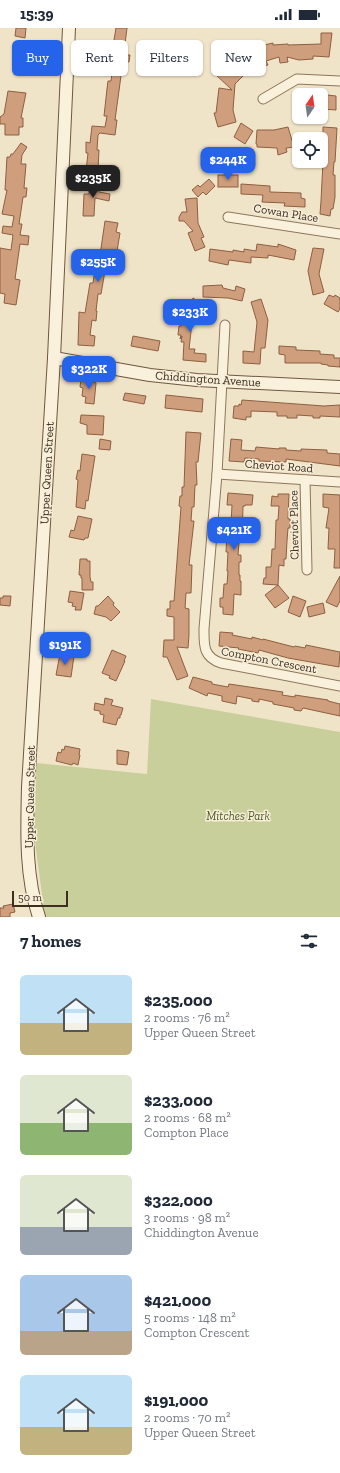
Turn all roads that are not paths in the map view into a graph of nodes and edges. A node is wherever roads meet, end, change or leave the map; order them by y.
1 (69, 28) edge
2 (340, 81) edge
3 (263, 99) dead end
4 (228, 217) dead end
5 (340, 234) edge
6 (225, 325) dead end
7 (54, 358) junction
8 (222, 380) junction
9 (340, 387) edge
10 (217, 474) junction
11 (305, 480) junction
12 (340, 482) edge
13 (307, 570) dead end
14 (340, 686) edge
15 (39, 917) edge

1 - 7 street, Upper Queen Street
2 - 3 street
4 - 5 street, Cowan Place
6 - 8 street, Compton Crescent
7 - 8 street, Chiddington Avenue
7 - 15 street, Upper Queen Street
8 - 9 street, Chiddington Avenue
8 - 10 street, Compton Crescent
10 - 11 street, Cheviot Road
10 - 14 street, Compton Crescent
11 - 12 street, Cheviot Road
11 - 13 street, Cheviot Place

